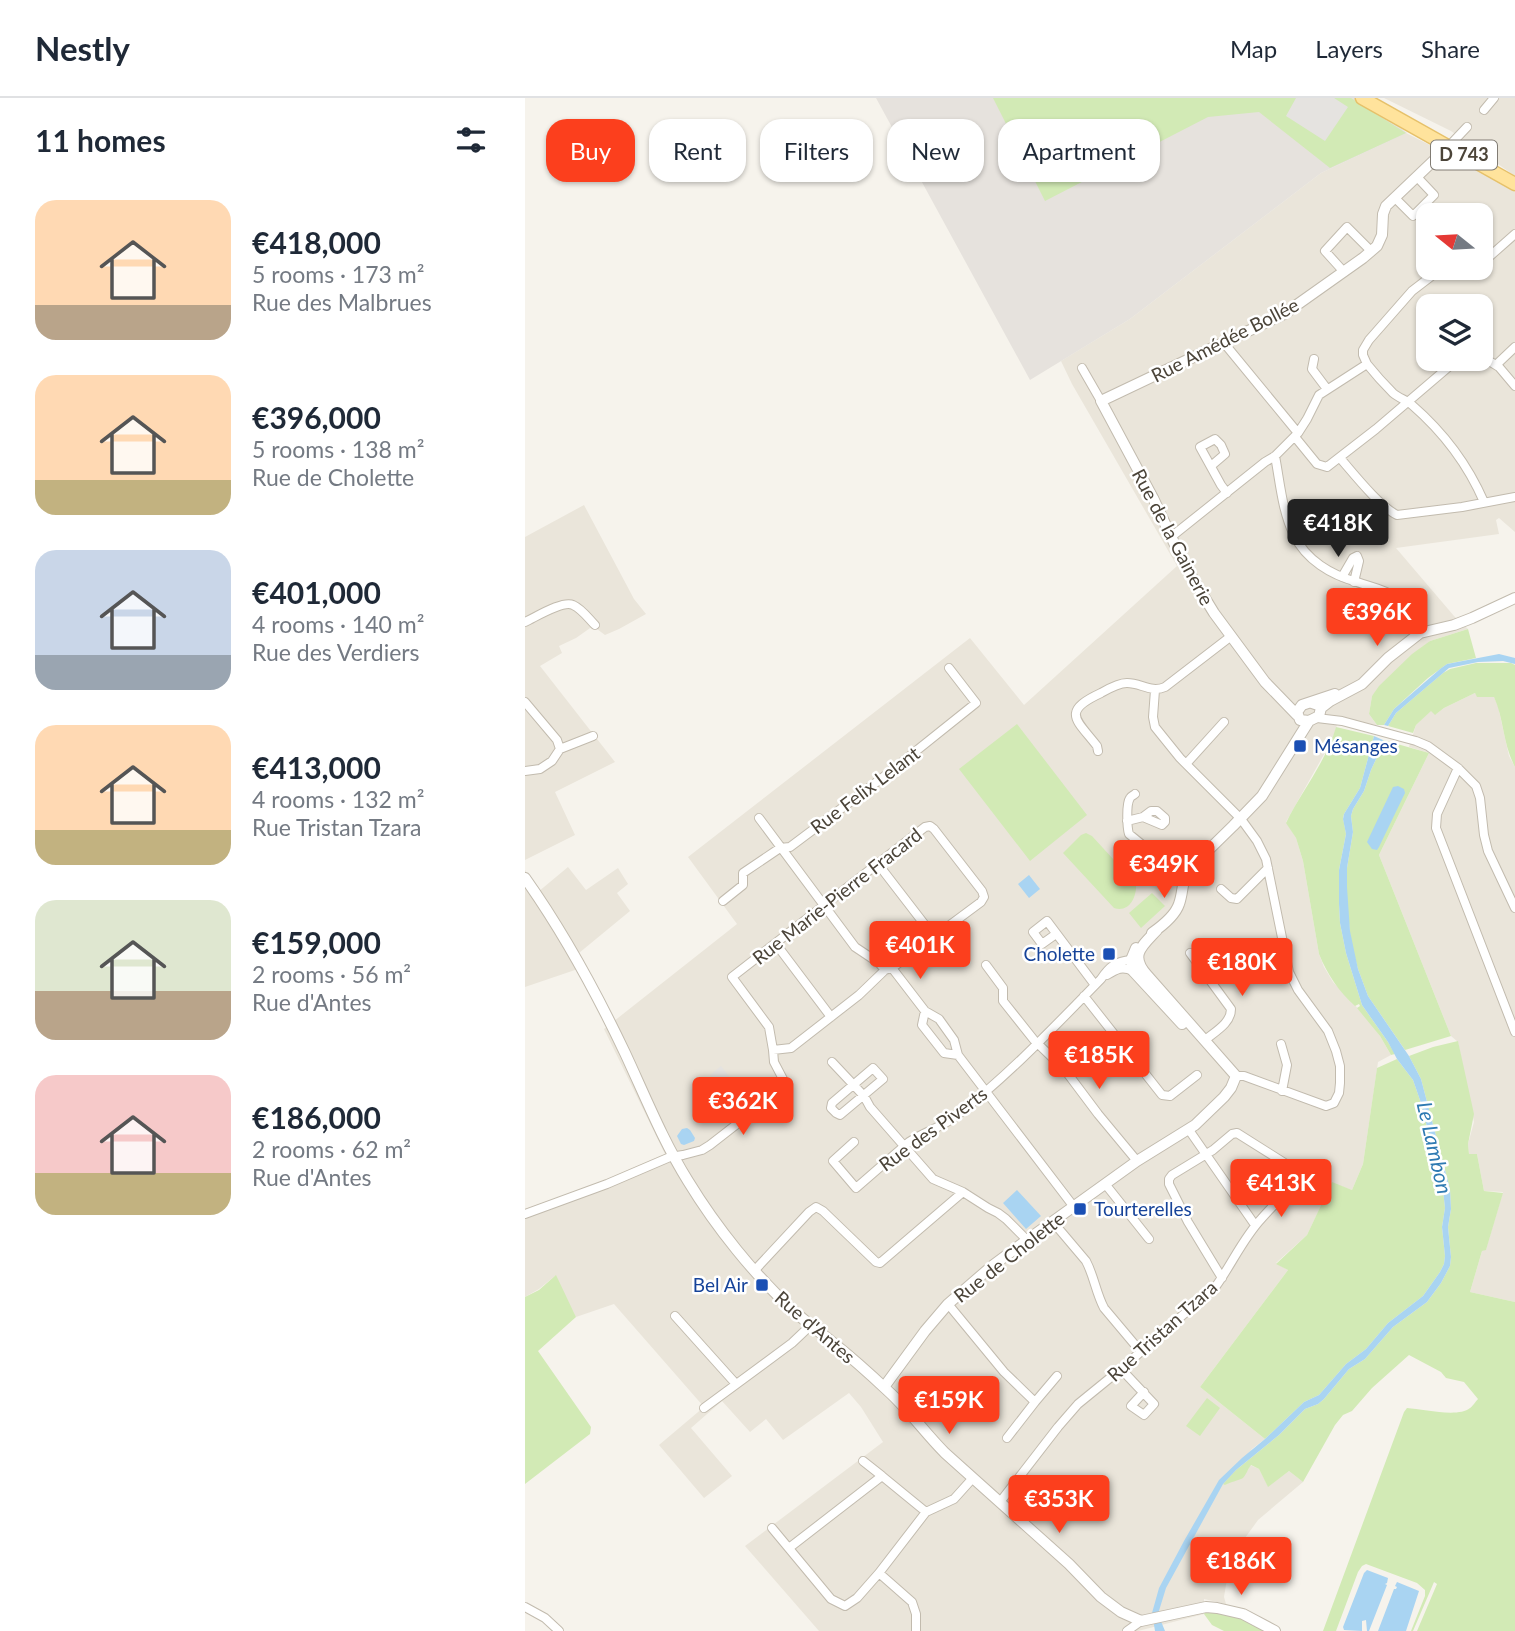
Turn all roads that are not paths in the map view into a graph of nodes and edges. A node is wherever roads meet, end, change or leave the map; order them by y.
1 (1362, 98) edge
2 (1494, 98) edge
3 (1484, 110) dead end
4 (1467, 127) dead end
5 (1449, 146) junction
6 (1417, 177) junction
7 (1515, 184) edge
8 (1395, 198) junction
9 (1515, 234) edge
10 (1371, 251) junction
11 (1493, 253) edge
12 (1344, 272) junction
13 (1426, 280) edge
14 (1224, 343) junction
15 (1515, 347) edge
16 (1314, 359) dead end
17 (1493, 363) edge
18 (1367, 364) junction
19 (1496, 365) junction
20 (1082, 368) dead end
21 (1444, 371) edge
22 (1515, 386) edge
23 (1327, 389) junction
24 (1101, 401) junction
25 (1409, 402) junction
26 (1296, 435) junction
27 (1275, 457) junction
28 (1340, 458) junction
29 (1211, 466) dead end
30 (1227, 492) junction
31 (1515, 497) edge
32 (1484, 502) junction
33 (1171, 537) junction
34 (1342, 577) junction
35 (1354, 582) junction
36 (1515, 598) edge
37 (525, 622) edge
38 (595, 625) dead end
39 (1423, 631) junction
40 (1230, 637) junction
41 (949, 668) dead end
42 (1155, 690) junction
43 (525, 702) edge
44 (1310, 712) junction
45 (1224, 723) dead end
46 (593, 736) dead end
47 (560, 749) junction
48 (1098, 751) dead end
49 (1185, 764) junction
50 (1458, 768) junction
51 (525, 771) edge
52 (1135, 794) dead end
53 (1143, 817) dead end
54 (759, 818) dead end
55 (1241, 819) junction
56 (1127, 821) junction
57 (781, 848) junction
58 (878, 864) junction
59 (1268, 867) junction
60 (525, 878) edge
61 (1184, 878) junction
62 (1221, 889) dead end
63 (723, 901) dead end
64 (825, 906) junction
65 (1515, 908) edge
66 (1056, 934) dead end
67 (935, 937) junction
68 (1283, 943) junction
69 (776, 944) junction
70 (1190, 953) dead end
71 (1132, 964) junction
72 (986, 965) dead end
73 (1238, 967) dead end
74 (889, 969) junction
75 (1098, 982) junction
76 (1084, 996) junction
77 (925, 1011) junction
78 (831, 1017) junction
79 (1515, 1032) edge
80 (1205, 1040) junction
81 (1038, 1043) junction
82 (1281, 1044) dead end
83 (773, 1050) junction
84 (958, 1055) junction
85 (832, 1062) dead end
86 (1227, 1065) junction
87 (1197, 1075) dead end
88 (1236, 1076) junction
89 (854, 1084) junction
90 (986, 1091) junction
91 (1282, 1091) junction
92 (864, 1096) junction
93 (1189, 1130) junction
94 (854, 1142) dead end
95 (905, 1146) junction
96 (1206, 1154) junction
97 (674, 1156) junction
98 (1137, 1161) junction
99 (1106, 1185) junction
100 (964, 1192) junction
101 (1074, 1207) junction
102 (525, 1214) edge
103 (1053, 1222) junction
104 (1255, 1225) junction
105 (1149, 1239) dead end
106 (1027, 1240) junction
107 (755, 1270) junction
108 (1222, 1278) junction
109 (948, 1304) junction
110 (674, 1316) dead end
111 (811, 1325) junction
112 (1141, 1352) junction
113 (1121, 1369) junction
114 (1057, 1376) dead end
115 (736, 1384) junction
116 (884, 1387) junction
117 (1144, 1392) dead end
118 (1035, 1402) junction
119 (704, 1408) dead end
120 (1006, 1438) dead end
121 (863, 1461) dead end
122 (882, 1476) junction
123 (972, 1479) junction
124 (1000, 1502) junction
125 (926, 1512) junction
126 (772, 1528) dead end
127 (789, 1548) junction
128 (879, 1573) junction
129 (525, 1607) edge
130 (1145, 1620) junction
131 (559, 1631) edge
132 (916, 1631) edge
133 (1126, 1631) edge
134 (1275, 1631) edge

1 - 5 main road, D 743
2 - 3 street
4 - 5 street
5 - 6 street
5 - 7 main road, D 743
6 - 8 street
6 - 8 street
8 - 10 street
9 - 11 street
10 - 12 street, Rue Amédée Bollée
10 - 12 street
12 - 14 street, Rue Amédée Bollée
13 - 18 street
14 - 24 street, Rue Amédée Bollée
14 - 26 street
15 - 19 street
16 - 23 street
17 - 19 street
18 - 23 street
18 - 25 street
19 - 22 street
20 - 24 street, Rue de la Gainerie
21 - 25 street
23 - 26 street
24 - 33 street, Rue de la Gainerie
25 - 28 street
25 - 32 street
26 - 27 street
26 - 28 street
27 - 30 street
27 - 34 street
28 - 32 street
29 - 30 street
30 - 33 street
31 - 32 street
33 - 40 street, Rue de la Gainerie
34 - 35 street
34 - 35 street
35 - 39 street
36 - 39 street
37 - 38 street
39 - 44 street
40 - 42 street
40 - 44 street, Rue de la Gainerie
41 - 57 street, Rue Felix Lelant
42 - 48 street
42 - 49 street
43 - 47 street
44 - 50 street
44 - 55 street
45 - 49 street
46 - 47 street
47 - 51 street
49 - 55 street
50 - 65 street
50 - 79 street
52 - 56 street
53 - 56 street
54 - 57 street
55 - 59 street
55 - 61 street
56 - 61 street
57 - 63 street, Rue Felix Lelant
57 - 64 street
58 - 64 street, Rue Marie-Pierre Fracard
58 - 67 street
58 - 67 street, Rue Marie-Pierre Fracard
59 - 62 street
59 - 68 street
60 - 97 street, Rue d'Antes
61 - 71 street
64 - 69 street, Rue Marie-Pierre Fracard
64 - 74 street
66 - 75 street
67 - 74 street, Rue Marie-Pierre Fracard
68 - 73 street
68 - 91 street
69 - 78 street
69 - 83 street, Rue Marie-Pierre Fracard
70 - 80 street
71 - 75 street, Rue des Piverts
71 - 80 street
71 - 86 street
72 - 81 street
74 - 77 street
74 - 78 street, Rue Marie-Pierre Fracard
75 - 76 street, Rue des Piverts
76 - 81 street, Rue des Piverts
76 - 87 street
77 - 84 street
77 - 84 street
78 - 83 street, Rue Marie-Pierre Fracard
80 - 86 street
81 - 90 street, Rue des Piverts
81 - 98 street
82 - 91 street
83 - 97 street, Rue Marie-Pierre Fracard
84 - 90 street
85 - 89 street
86 - 88 street
88 - 91 street
88 - 93 street, Rue de Cholette
89 - 92 street
89 - 92 street
89 - 92 street
90 - 95 street, Rue des Piverts
90 - 101 street
92 - 95 street
93 - 96 street
93 - 98 street, Rue de Cholette
94 - 95 street, Rue des Piverts
95 - 100 street
96 - 104 street
96 - 104 street, Rue Tristan Tzara
96 - 108 street
97 - 102 street
97 - 107 street, Rue d'Antes
98 - 99 street, Rue de Cholette
99 - 101 street, Rue de Cholette
99 - 105 street
100 - 106 street
100 - 107 street
101 - 103 street, Rue de Cholette
103 - 106 street, Rue de Cholette
103 - 112 street
104 - 108 street, Rue Tristan Tzara
106 - 109 street, Rue de Cholette
107 - 111 street, Rue d'Antes
108 - 112 street, Rue Tristan Tzara
109 - 116 street, Rue de Cholette
109 - 118 street
110 - 115 street
111 - 115 street
111 - 116 street, Rue d'Antes
112 - 113 street, Rue Tristan Tzara
113 - 117 street
113 - 124 street, Rue Tristan Tzara
114 - 118 street
115 - 119 street
116 - 123 street, Rue d'Antes
118 - 120 street
121 - 122 street
122 - 125 street
122 - 127 street
123 - 124 street, Rue d'Antes
123 - 125 street
124 - 130 street, Rue d'Antes
125 - 128 street
126 - 127 street
127 - 128 street
128 - 132 street
129 - 131 street
130 - 133 street
130 - 134 street

